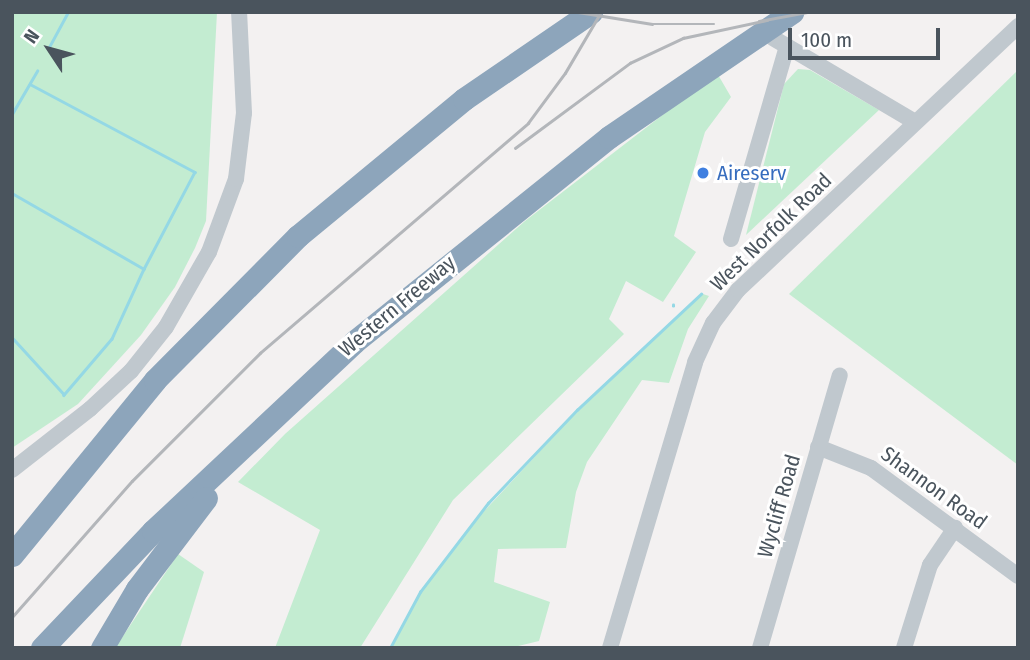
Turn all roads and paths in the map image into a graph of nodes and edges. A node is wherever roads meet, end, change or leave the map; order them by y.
1 (239, 12) edge
2 (591, 12) edge
3 (792, 12) edge
4 (1018, 26) edge
5 (915, 122) junction
6 (731, 239) dead end
7 (354, 342) junction
8 (840, 375) dead end
9 (818, 447) junction
10 (12, 470) edge
11 (955, 528) junction
12 (12, 555) edge
13 (1018, 576) edge
14 (42, 648) edge
15 (102, 648) edge
16 (610, 648) edge
17 (760, 648) edge
18 (904, 648) edge

1 - 10 street
2 - 12 highway
3 - 7 highway, Western Freeway
4 - 5 street, West Norfolk Road
5 - 6 street, West Norfolk Road
5 - 16 street, West Norfolk Road
7 - 14 highway, Western Freeway
7 - 15 highway
8 - 9 street, Wycliff Road
9 - 11 street, Shannon Road
9 - 17 street, Wycliff Road
11 - 13 street, Shannon Road
11 - 18 street

